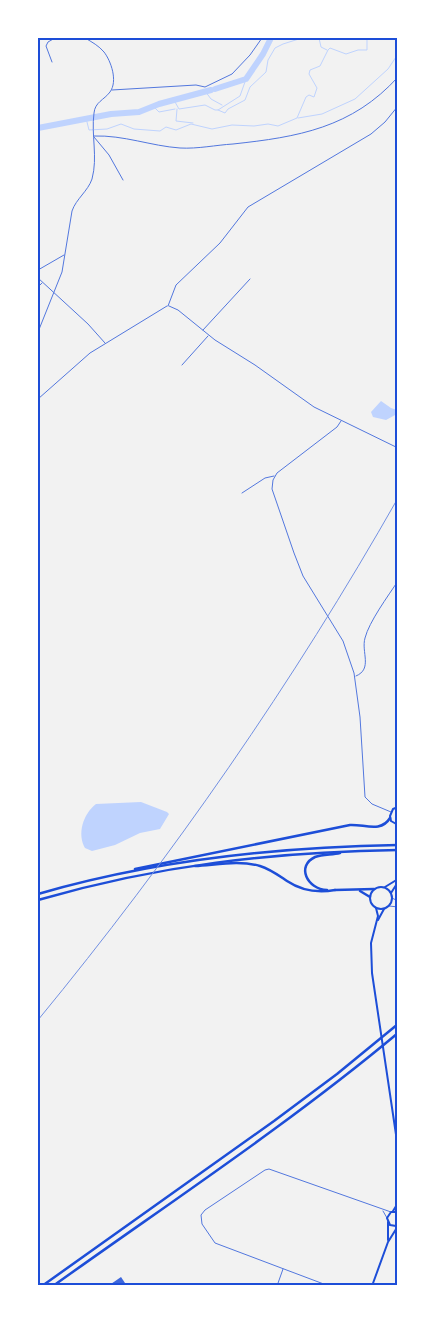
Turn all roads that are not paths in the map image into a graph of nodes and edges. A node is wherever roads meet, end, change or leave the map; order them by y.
1 (55, 38) edge
2 (86, 38) edge
3 (262, 38) edge
4 (52, 62) dead end
5 (398, 77) edge
6 (111, 90) junction
7 (398, 106) edge
8 (93, 136) junction
9 (123, 180) dead end
10 (65, 255) junction
11 (38, 270) edge
12 (38, 278) edge
13 (250, 279) dead end
14 (42, 283) junction
15 (38, 287) edge
16 (54, 294) junction
17 (168, 306) junction
18 (203, 331) junction
19 (38, 332) edge
20 (209, 336) junction
21 (105, 344) junction
22 (182, 365) dead end
23 (38, 399) edge
24 (341, 421) junction
25 (398, 448) edge
26 (275, 476) junction
27 (242, 493) dead end
28 (398, 581) edge
29 (355, 676) junction
30 (398, 807) edge
31 (391, 812) junction
32 (390, 818) junction
33 (398, 826) edge
34 (398, 845) edge
35 (398, 850) edge
36 (346, 852) junction
37 (167, 863) junction
38 (181, 867) junction
39 (398, 879) edge
40 (398, 882) edge
41 (385, 888) junction
42 (357, 889) junction
43 (374, 889) junction
44 (335, 890) junction
45 (391, 893) junction
46 (38, 894) edge
47 (370, 897) junction
48 (392, 898) junction
49 (38, 900) edge
50 (398, 902) edge
51 (389, 906) junction
52 (398, 907) edge
53 (376, 908) junction
54 (384, 909) junction
55 (377, 922) junction
56 (398, 1024) edge
57 (398, 1033) edge
58 (398, 1148) edge
59 (398, 1203) edge
60 (383, 1210) junction
61 (393, 1211) junction
62 (398, 1212) edge
63 (387, 1218) junction
64 (388, 1222) junction
65 (397, 1226) edge
66 (388, 1242) junction
67 (283, 1268) junction
68 (398, 1280) edge
69 (42, 1286) edge
70 (53, 1286) edge
71 (277, 1286) edge
72 (329, 1286) edge
73 (372, 1286) edge
74 (395, 1286) edge

1 - 4 street
2 - 6 street
3 - 6 street
5 - 8 street
6 - 8 street
7 - 17 street
8 - 9 street
8 - 10 street
10 - 11 street
10 - 16 street
12 - 14 street
13 - 18 street
14 - 15 street
14 - 16 street
16 - 19 street
16 - 21 street
17 - 18 street
17 - 21 street
18 - 20 street
20 - 22 street
20 - 24 street
21 - 23 street
24 - 25 street
24 - 26 street
26 - 27 street
26 - 29 street
28 - 29 street
29 - 31 street
30 - 31 main road
31 - 32 main road
32 - 33 main road
32 - 37 highway
34 - 37 highway
35 - 36 highway
36 - 38 highway
36 - 44 highway
37 - 46 highway
38 - 44 highway
38 - 49 highway
39 - 41 main road
40 - 45 main road
41 - 43 main road
41 - 45 main road
42 - 43 highway
42 - 44 highway
42 - 47 highway
43 - 47 main road
45 - 48 main road
47 - 53 main road
48 - 50 street
48 - 51 main road
51 - 52 street
51 - 54 main road
53 - 54 main road
53 - 55 main road
54 - 55 main road
55 - 58 main road
56 - 69 highway
57 - 70 highway
59 - 61 main road
60 - 61 street
60 - 63 street
60 - 67 street
61 - 62 main road
61 - 63 main road
63 - 64 main road
64 - 65 main road
64 - 66 main road
65 - 66 main road
66 - 73 main road
67 - 71 street
67 - 72 street
68 - 74 street

